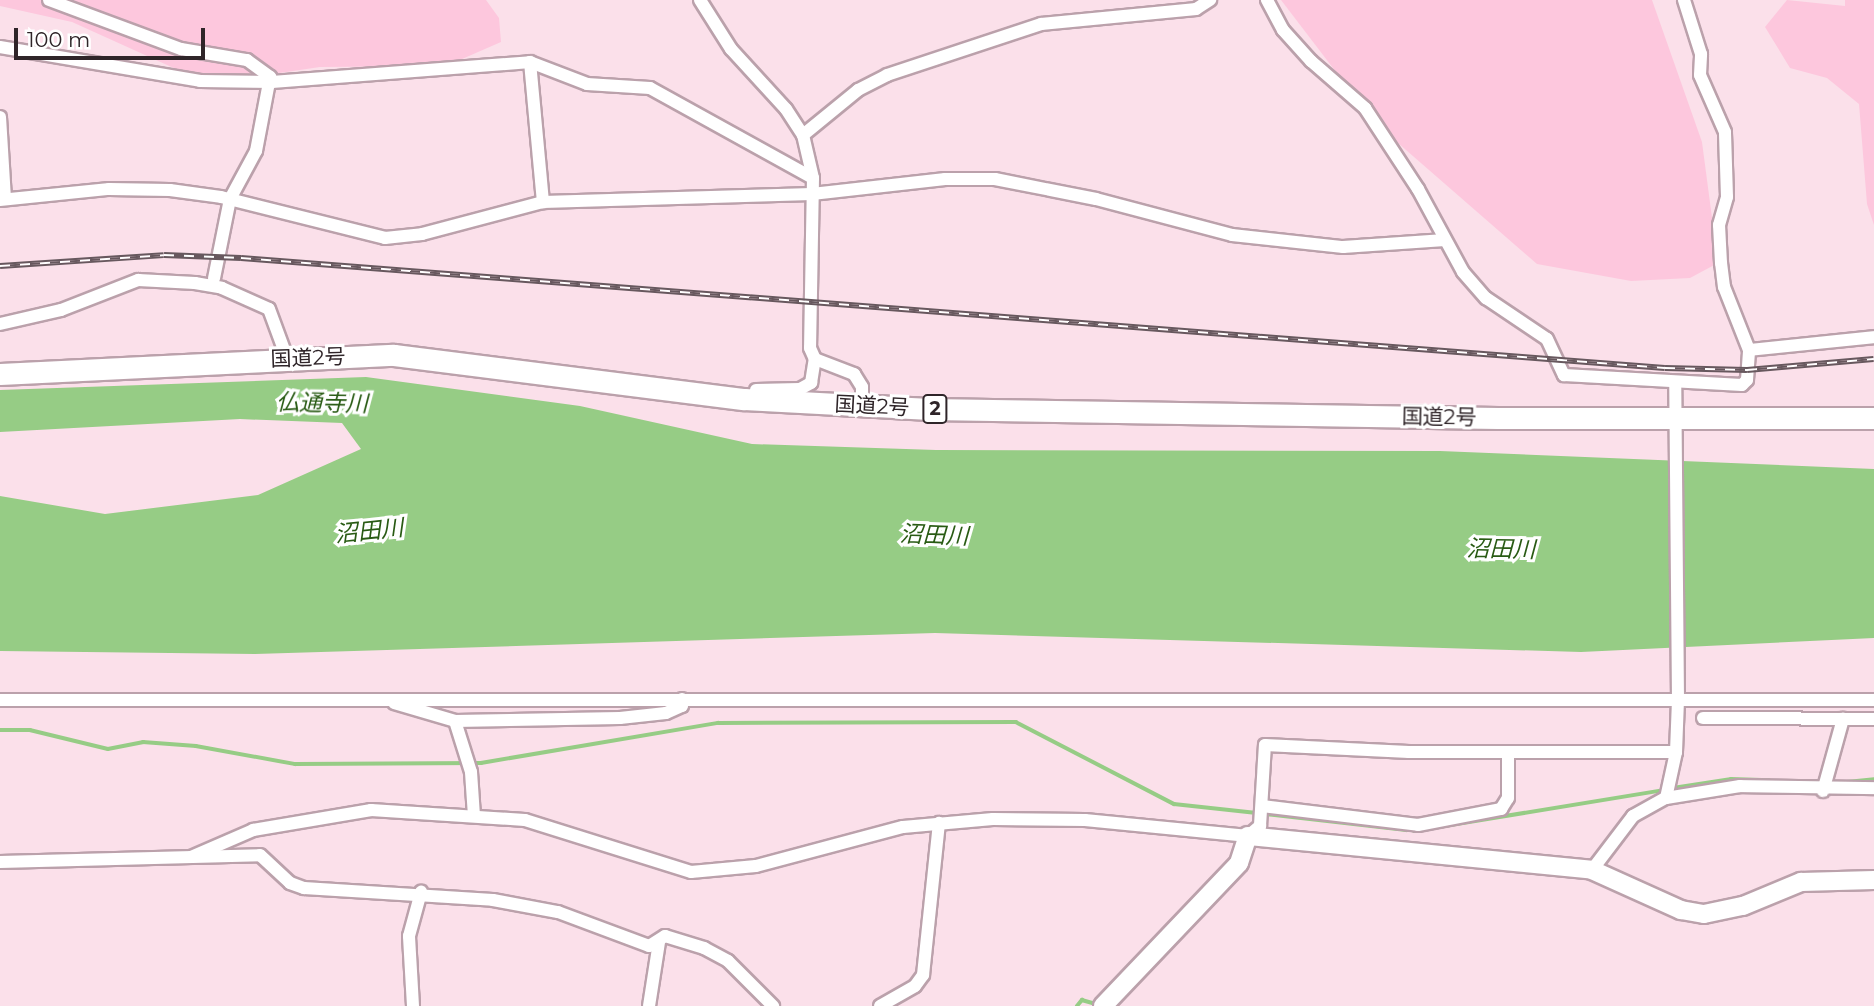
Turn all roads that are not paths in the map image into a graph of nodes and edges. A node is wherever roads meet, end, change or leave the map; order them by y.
1 (49, 0) edge
2 (700, 0) edge
3 (1210, 0) edge
4 (1267, 0) edge
5 (1684, 0) edge
6 (0, 47) edge
7 (530, 62) junction
8 (272, 82) junction
9 (0, 117) edge
10 (803, 135) junction
11 (813, 178) junction
12 (812, 194) junction
13 (230, 199) junction
14 (3, 200) edge
15 (543, 202) junction
16 (1445, 240) junction
17 (214, 278) junction
18 (176, 282) junction
19 (239, 294) junction
20 (0, 324) edge
21 (1874, 337) edge
22 (1749, 349) junction
23 (287, 358) junction
24 (815, 359) junction
25 (0, 374) edge
26 (1675, 383) junction
27 (699, 392) junction
28 (862, 405) junction
29 (1874, 418) edge
30 (1676, 426) junction
31 (1678, 696) junction
32 (392, 699) junction
33 (682, 699) junction
34 (0, 700) edge
35 (1874, 700) edge
36 (1703, 718) dead end
37 (1843, 719) junction
38 (1874, 719) edge
39 (455, 721) junction
40 (1508, 752) junction
41 (1676, 752) junction
42 (1874, 788) edge
43 (1823, 791) junction
44 (1666, 799) junction
45 (1262, 806) junction
46 (474, 816) junction
47 (939, 823) junction
48 (1254, 831) junction
49 (191, 856) junction
50 (0, 862) edge
51 (1592, 870) junction
52 (1874, 880) edge
53 (421, 892) junction
54 (659, 942) junction
55 (1108, 1000) edge
56 (413, 1006) edge
57 (649, 1006) edge
58 (773, 1006) edge
59 (880, 1006) edge

1 - 8 street
2 - 10 street
3 - 10 street
4 - 16 street
5 - 22 street
6 - 8 street
7 - 8 street
7 - 11 street
7 - 15 street
8 - 13 street
9 - 14 street
10 - 11 street
11 - 12 street
12 - 15 street
12 - 16 street
12 - 24 street
13 - 14 street
13 - 15 street
13 - 17 street
16 - 26 street
17 - 18 street
17 - 19 street
18 - 19 street
18 - 20 street
19 - 23 street
21 - 22 street
22 - 26 street
23 - 25 highway, 国道2号 / 2
23 - 27 highway, 国道2号 / 2
24 - 27 street
24 - 28 street
26 - 30 street
27 - 28 highway, 国道2号 / 2
28 - 30 highway, 国道2号 / 2
29 - 30 highway, 国道2号 / 2
30 - 31 street
31 - 33 street
31 - 35 street
31 - 41 street
32 - 33 street
32 - 34 street
32 - 39 street
33 - 39 street
36 - 37 street
37 - 38 street
37 - 43 street
39 - 46 street
40 - 41 street
40 - 45 street
40 - 45 street
41 - 44 street
42 - 43 street
43 - 44 street
44 - 51 street
45 - 48 street
46 - 47 street
46 - 49 street
47 - 48 street
47 - 59 street
48 - 51 street
48 - 55 street
49 - 50 street
49 - 53 street
51 - 52 street
53 - 54 street
53 - 56 street
54 - 57 street
54 - 58 street

